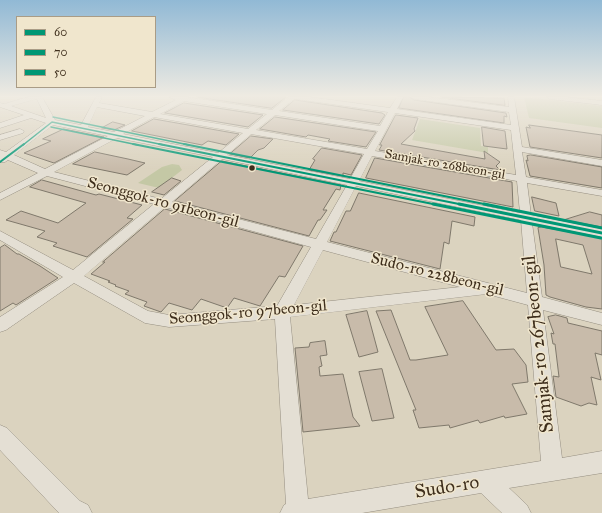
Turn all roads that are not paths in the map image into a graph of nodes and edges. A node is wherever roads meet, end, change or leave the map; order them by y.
1 (16, 121) edge
2 (48, 121) edge
3 (87, 121) edge
4 (140, 121) edge
5 (193, 121) edge
6 (263, 121) edge
7 (324, 121) edge
8 (387, 121) edge
9 (464, 121) edge
10 (514, 121) edge
11 (52, 122) junction
12 (0, 126) edge
13 (515, 128) junction
14 (83, 129) junction
15 (382, 130) junction
16 (20, 131) dead end
17 (250, 131) junction
18 (114, 135) junction
19 (0, 138) edge
20 (517, 149) junction
21 (370, 152) junction
22 (220, 156) junction
23 (3, 157) edge
24 (602, 163) edge
25 (45, 172) junction
26 (521, 178) junction
27 (353, 183) junction
28 (602, 192) edge
29 (0, 197) edge
30 (163, 203) junction
31 (526, 217) junction
32 (602, 232) edge
33 (0, 235) edge
34 (319, 245) junction
35 (73, 277) junction
36 (494, 289) junction
37 (535, 300) junction
38 (282, 312) junction
39 (602, 318) edge
40 (0, 326) edge
41 (0, 435) edge
42 (602, 462) edge
43 (553, 470) junction
44 (484, 481) junction
45 (80, 513) edge
46 (295, 513) edge
47 (519, 513) edge

1 - 12 street
2 - 11 street
3 - 14 street
4 - 18 street
5 - 17 street, Samjak-ro 268beon-gil
6 - 17 street
7 - 15 street
8 - 15 street
9 - 13 street
10 - 13 street, Samjak-ro 268beon-gil
11 - 14 street
11 - 23 street
13 - 20 street, Samjak-ro 268beon-gil
14 - 18 street
15 - 21 street
16 - 19 street
17 - 21 street, Samjak-ro 268beon-gil
17 - 22 street
18 - 22 street
18 - 25 street
20 - 24 street
20 - 26 street, Samjak-ro 268beon-gil
21 - 26 street, Samjak-ro 268beon-gil
21 - 27 street
22 - 27 street
22 - 30 street
23 - 25 street, Seonggok-ro 91beon-gil
25 - 29 street
25 - 30 street, Seonggok-ro 91beon-gil
26 - 28 street
26 - 31 street, Samjak-ro 268beon-gil
27 - 31 street
27 - 34 street
30 - 34 street, Seonggok-ro 91beon-gil
30 - 35 street
31 - 32 street
31 - 37 street, Samjak-ro 267beon-gil
33 - 35 street, Seonggok-ro 97beon-gil
34 - 36 street, Sudo-ro 228beon-gil
34 - 38 street
35 - 38 street, Seonggok-ro 97beon-gil
35 - 40 street
36 - 37 street, Sudo-ro 228beon-gil
36 - 38 street, Seonggok-ro 97beon-gil
37 - 39 street, Sudo-ro 228beon-gil
37 - 43 street, Samjak-ro 267beon-gil
38 - 46 street
41 - 45 street
42 - 43 street, Sudo-ro
43 - 44 street, Sudo-ro
44 - 46 street, Sudo-ro
44 - 47 street

